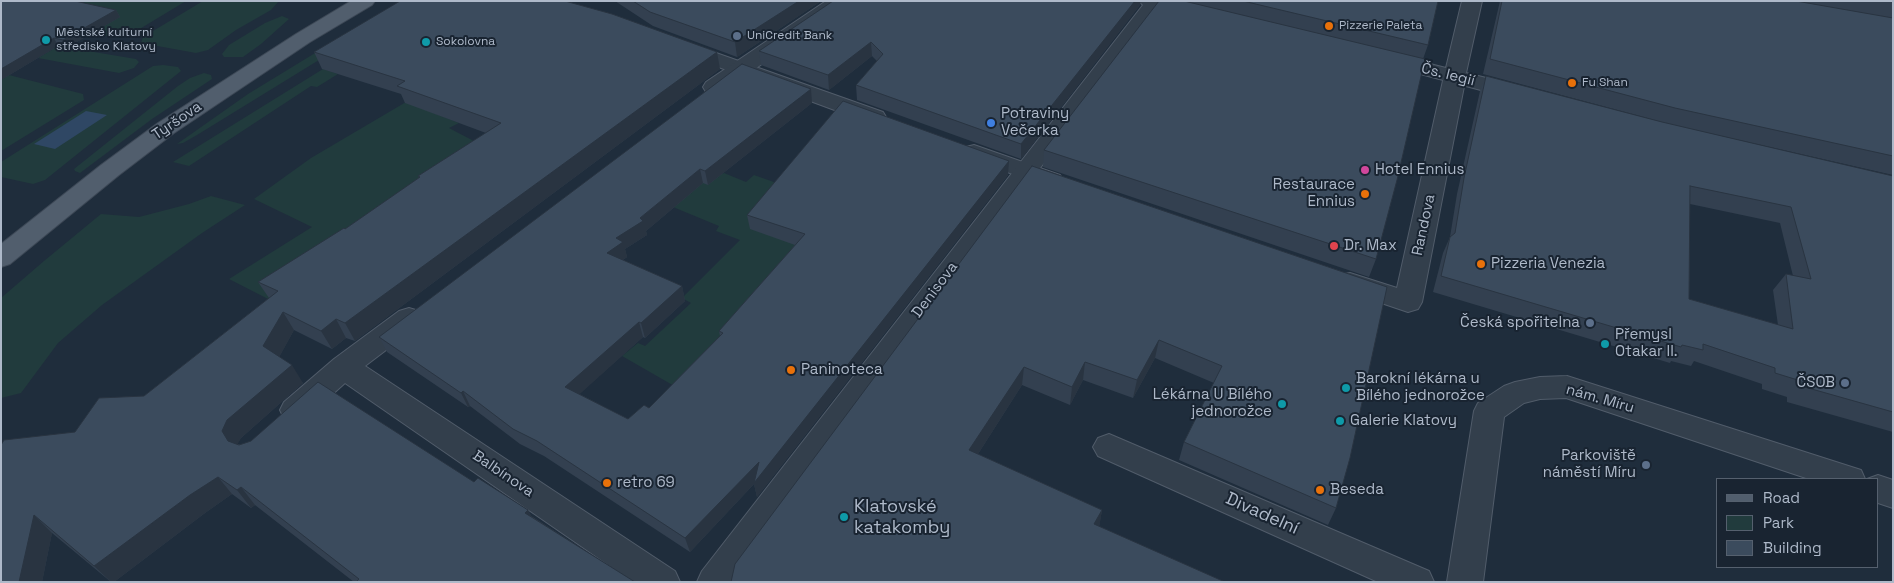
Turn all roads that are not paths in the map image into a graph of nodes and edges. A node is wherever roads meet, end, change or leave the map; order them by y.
1 (365, 1) edge
2 (839, 1) edge
3 (1472, 1) edge
4 (1154, 2) edge
5 (1214, 17) edge
6 (667, 41) edge
7 (1368, 55) edge
8 (739, 68) junction
9 (1455, 76) junction
10 (698, 99) edge
11 (1540, 99) edge
12 (896, 124) edge
13 (951, 144) edge
14 (1025, 170) junction
15 (1072, 187) edge
16 (1, 258) edge
17 (1324, 273) edge
18 (430, 301) edge
19 (344, 367) junction
20 (274, 429) edge
21 (1109, 447) dead end
22 (1846, 478) edge
23 (1879, 489) edge
24 (1893, 494) edge
25 (662, 582) edge
26 (715, 582) edge
27 (1416, 582) edge
28 (1465, 582) edge

1 - 16 main road, Tyršova
2 - 8 street
3 - 9 street, Randova
4 - 5 street
4 - 14 street, Denisova
6 - 8 street
7 - 9 street, Čs. legií
8 - 10 street
8 - 12 street
9 - 11 street, Čs. legií
9 - 17 street, Randova
13 - 14 street
14 - 15 street
14 - 26 street, Denisova
18 - 19 street
19 - 20 street
19 - 25 street, Balbínova
21 - 27 street, Divadelní
22 - 28 street, nám. Míru
23 - 24 street

